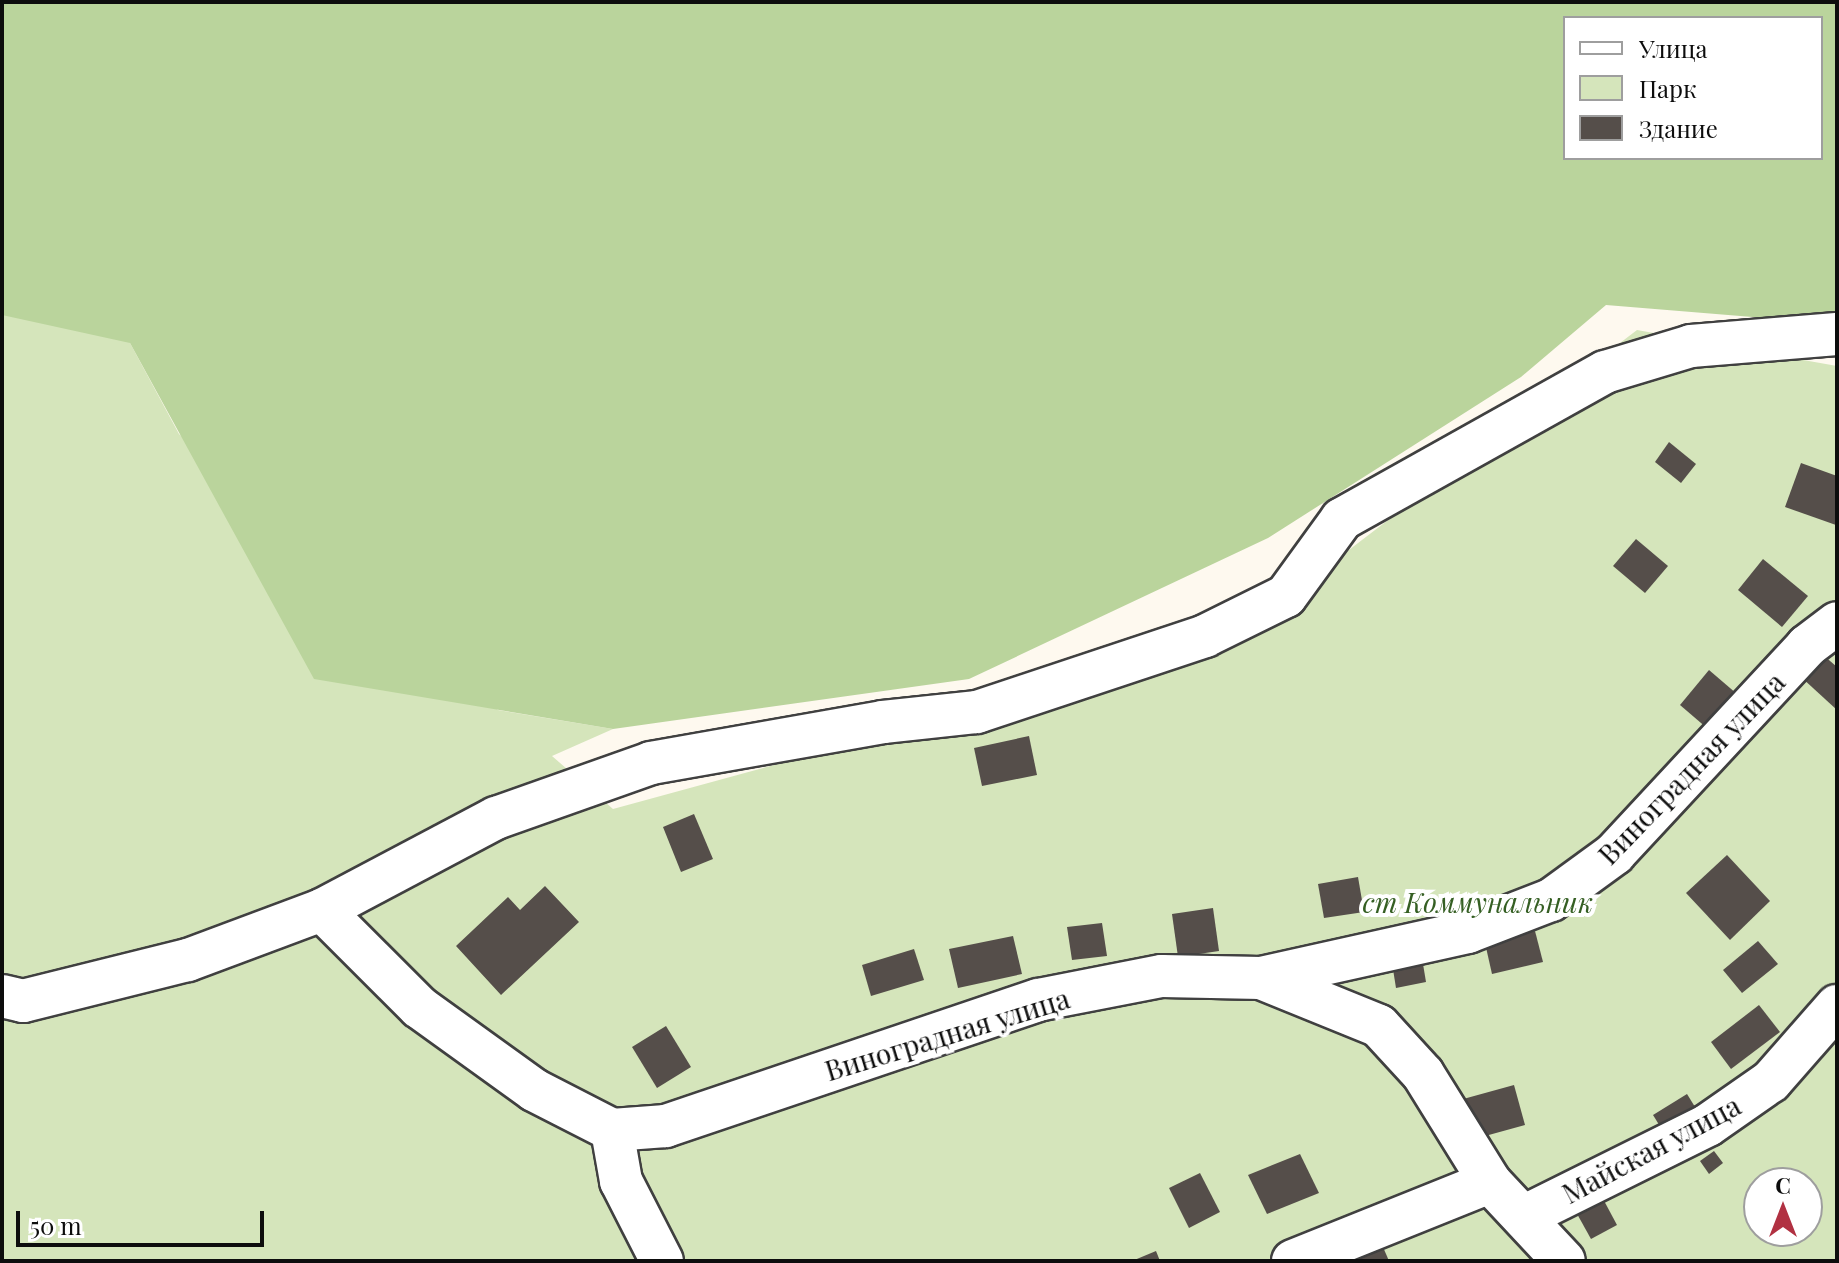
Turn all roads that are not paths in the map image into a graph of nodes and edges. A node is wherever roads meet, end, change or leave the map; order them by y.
1 (1837, 334) edge
2 (1837, 623) edge
3 (322, 910) junction
4 (1261, 978) junction
5 (2, 996) edge
6 (1837, 1006) edge
7 (612, 1130) junction
8 (1490, 1182) junction
9 (1525, 1216) junction
10 (662, 1261) edge
11 (1293, 1261) edge
12 (1564, 1261) edge

1 - 3 street
2 - 4 street, Виноградная улица
3 - 5 street
3 - 7 street
4 - 7 street, Виноградная улица
4 - 8 street
6 - 9 street, Майская улица
7 - 10 street
8 - 9 street
8 - 11 street
9 - 12 street

